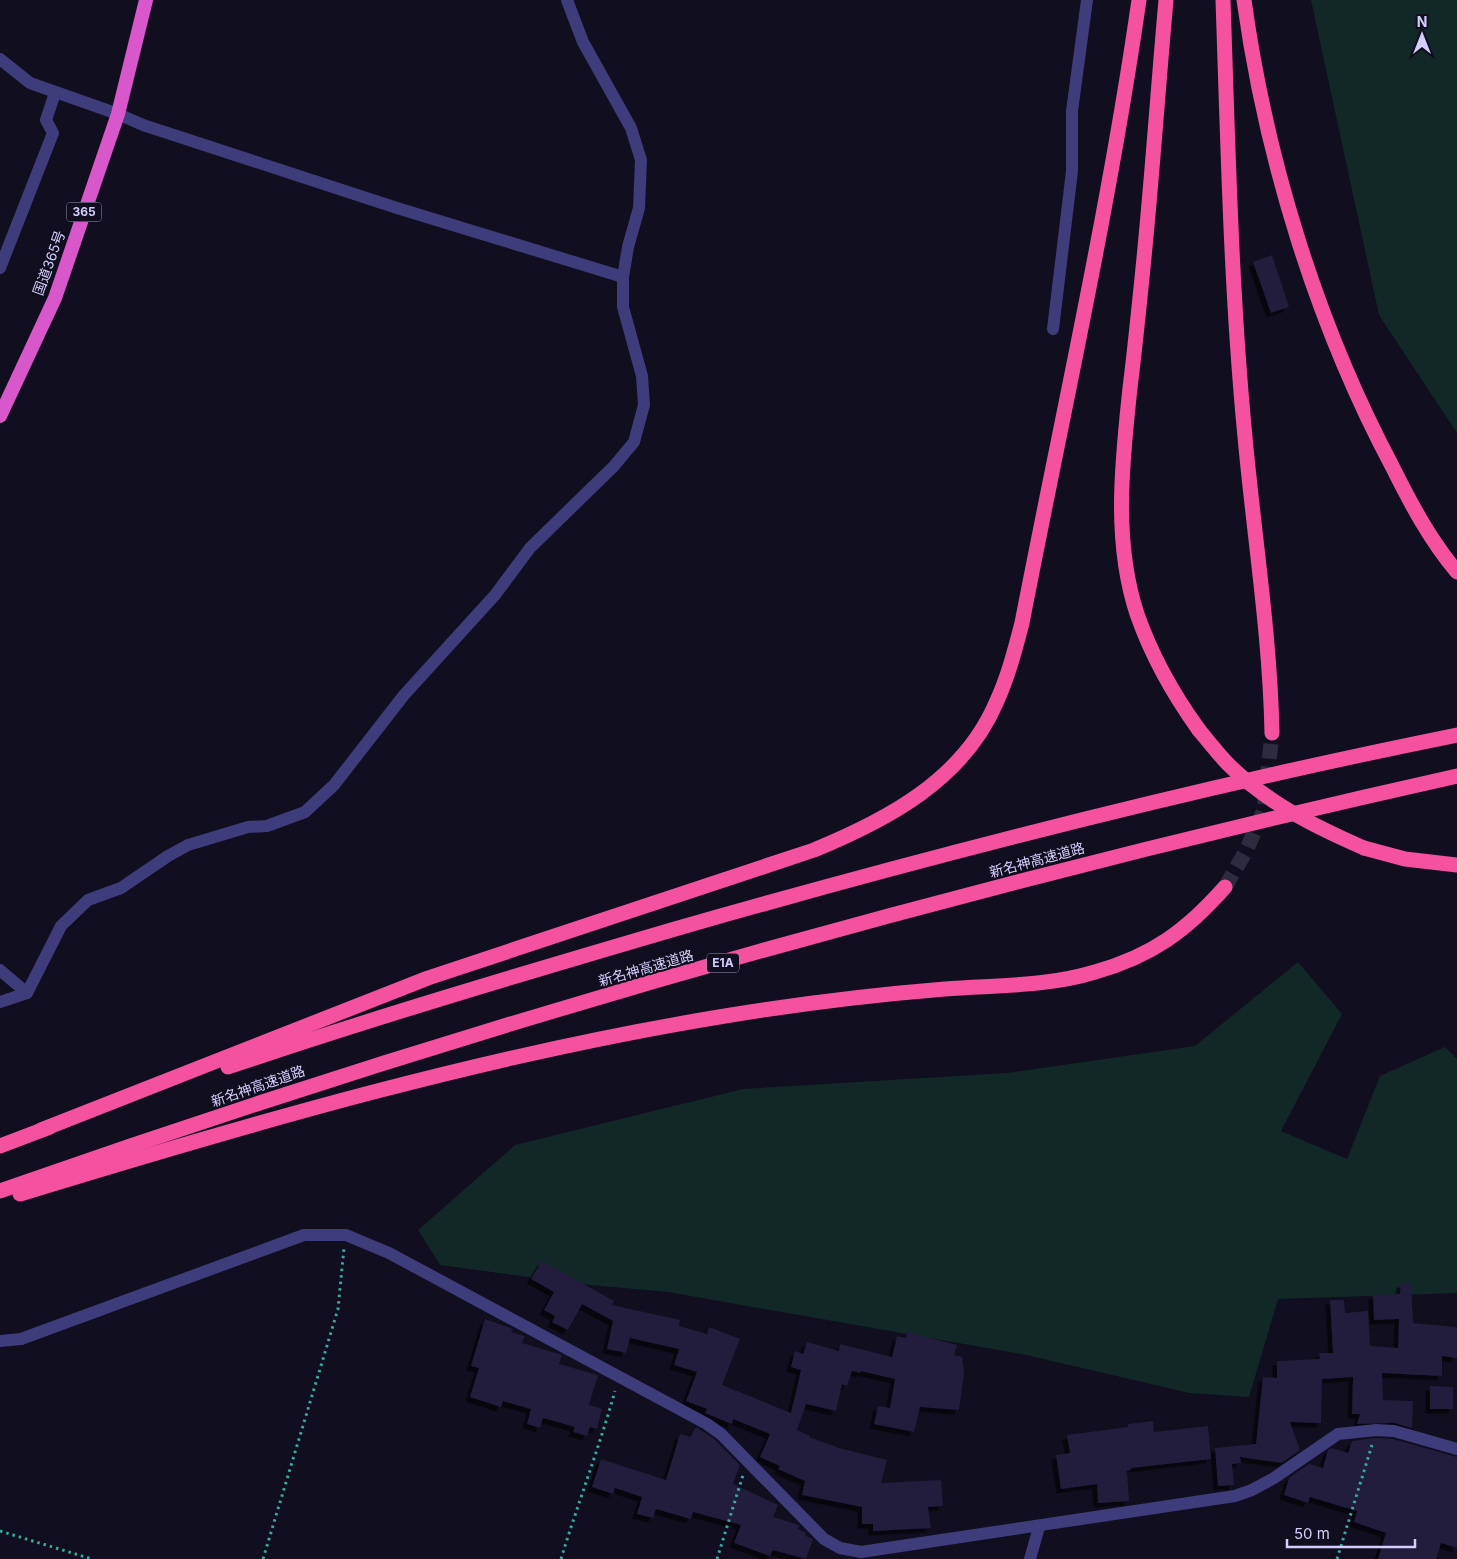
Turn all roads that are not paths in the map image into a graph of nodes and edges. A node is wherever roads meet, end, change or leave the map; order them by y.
1 (146, 0) edge
2 (567, 0) edge
3 (1087, 0) edge
4 (1139, 0) edge
5 (1166, 0) edge
6 (1223, 0) edge
7 (1244, 0) edge
8 (0, 59) edge
9 (55, 93) junction
10 (118, 114) junction
11 (0, 268) edge
12 (623, 277) junction
13 (1053, 329) dead end
14 (0, 416) edge
15 (1457, 572) edge
16 (1272, 734) tunnel mouth
17 (1457, 735) edge
18 (1457, 776) edge
19 (1457, 865) edge
20 (1225, 887) tunnel mouth
21 (0, 970) edge
22 (27, 993) junction
23 (0, 1002) edge
24 (41, 1130) junction
25 (0, 1146) edge
26 (0, 1190) edge
27 (0, 1200) edge
28 (0, 1341) edge
29 (1457, 1449) edge
30 (1039, 1527) junction
31 (1030, 1559) edge

1 - 10 highway, 国道365号 / 365
2 - 12 street
3 - 13 street
4 - 24 highway
5 - 19 highway, bridge
6 - 16 highway
7 - 15 highway
8 - 9 street
9 - 10 street
9 - 11 street
10 - 12 street
10 - 14 highway, 国道365号 / 365
12 - 22 street
17 - 24 highway, 新名神高速道路
18 - 26 highway, 新名神高速道路 / E1A
20 - 27 highway
21 - 22 street
22 - 23 street
24 - 25 highway, 新名神高速道路
28 - 30 street
29 - 30 street
30 - 31 street

